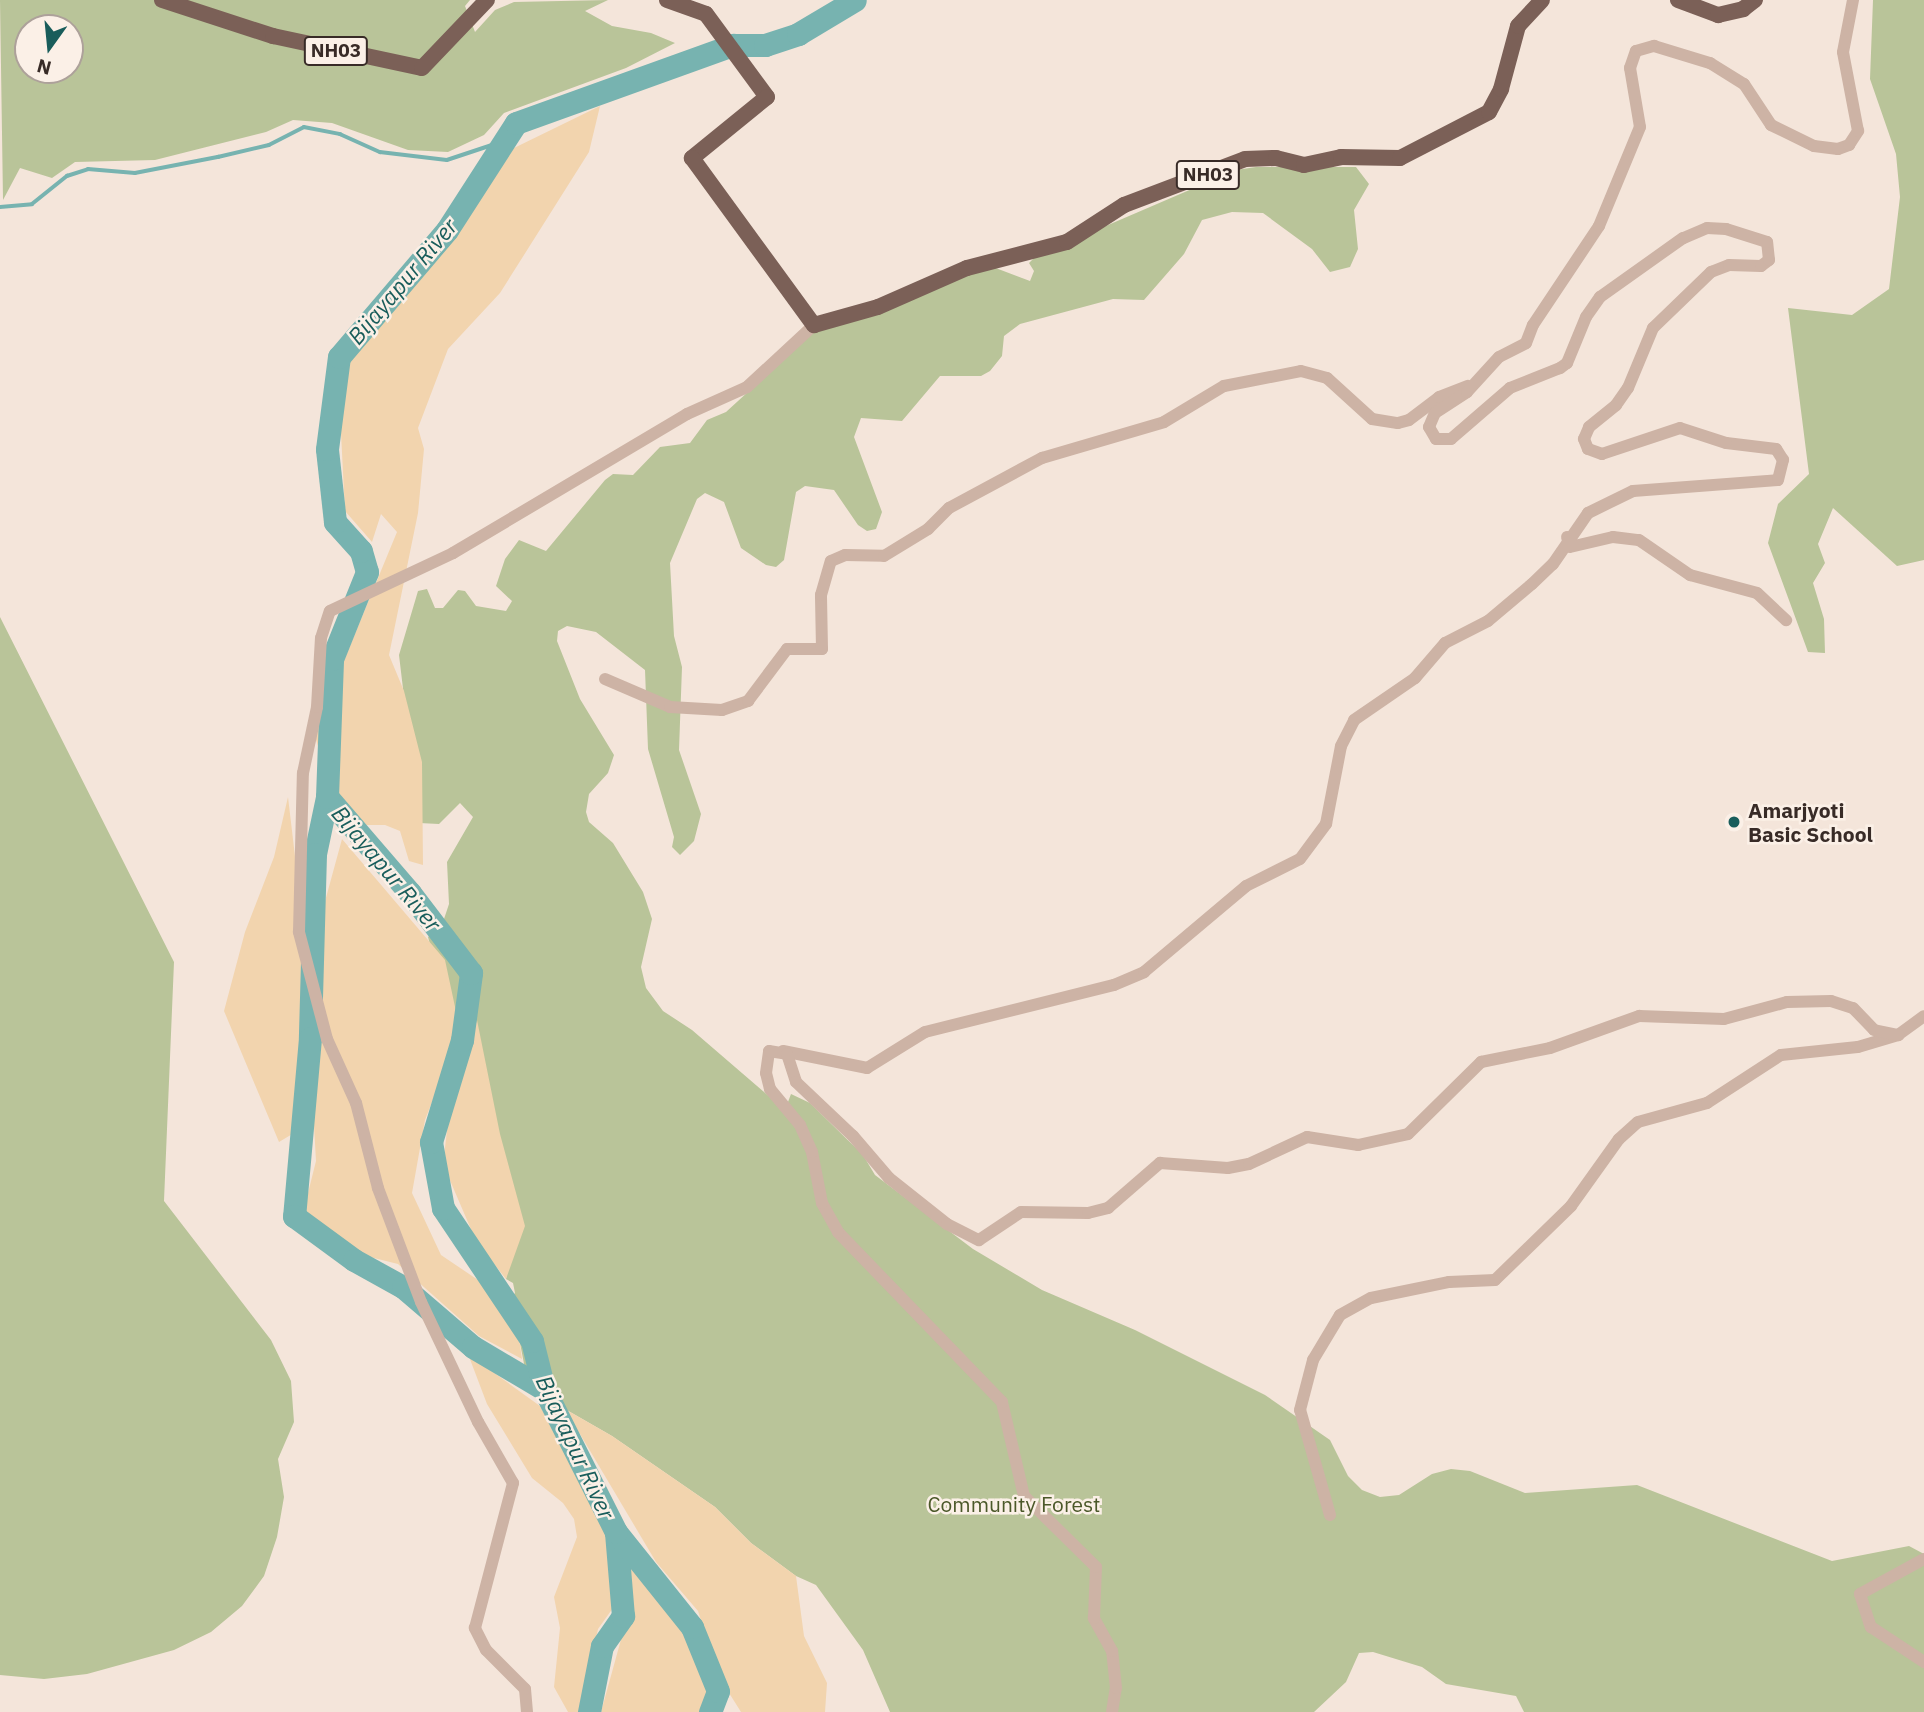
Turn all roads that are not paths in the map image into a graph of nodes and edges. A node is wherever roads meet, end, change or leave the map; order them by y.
1 (162, 0) edge
2 (487, 0) edge
3 (667, 0) edge
4 (1542, 0) edge
5 (1678, 0) edge
6 (1755, 0) edge
7 (1853, 0) edge
8 (814, 325) junction
9 (1482, 377) junction
10 (1567, 537) junction
11 (1786, 620) dead end
12 (605, 678) dead end
13 (1924, 1016) edge
14 (1898, 1035) junction
15 (783, 1051) junction
16 (1330, 1515) dead end
17 (1924, 1559) edge
18 (1924, 1662) edge
19 (527, 1712) edge
20 (1112, 1712) edge

1 - 2 main road, NH03
3 - 8 main road
4 - 8 main road, NH03
5 - 6 main road
7 - 9 street
8 - 19 street
9 - 10 street
9 - 12 street
10 - 11 street
10 - 15 street
13 - 14 street
14 - 15 street
14 - 16 street
15 - 20 street
17 - 18 street

